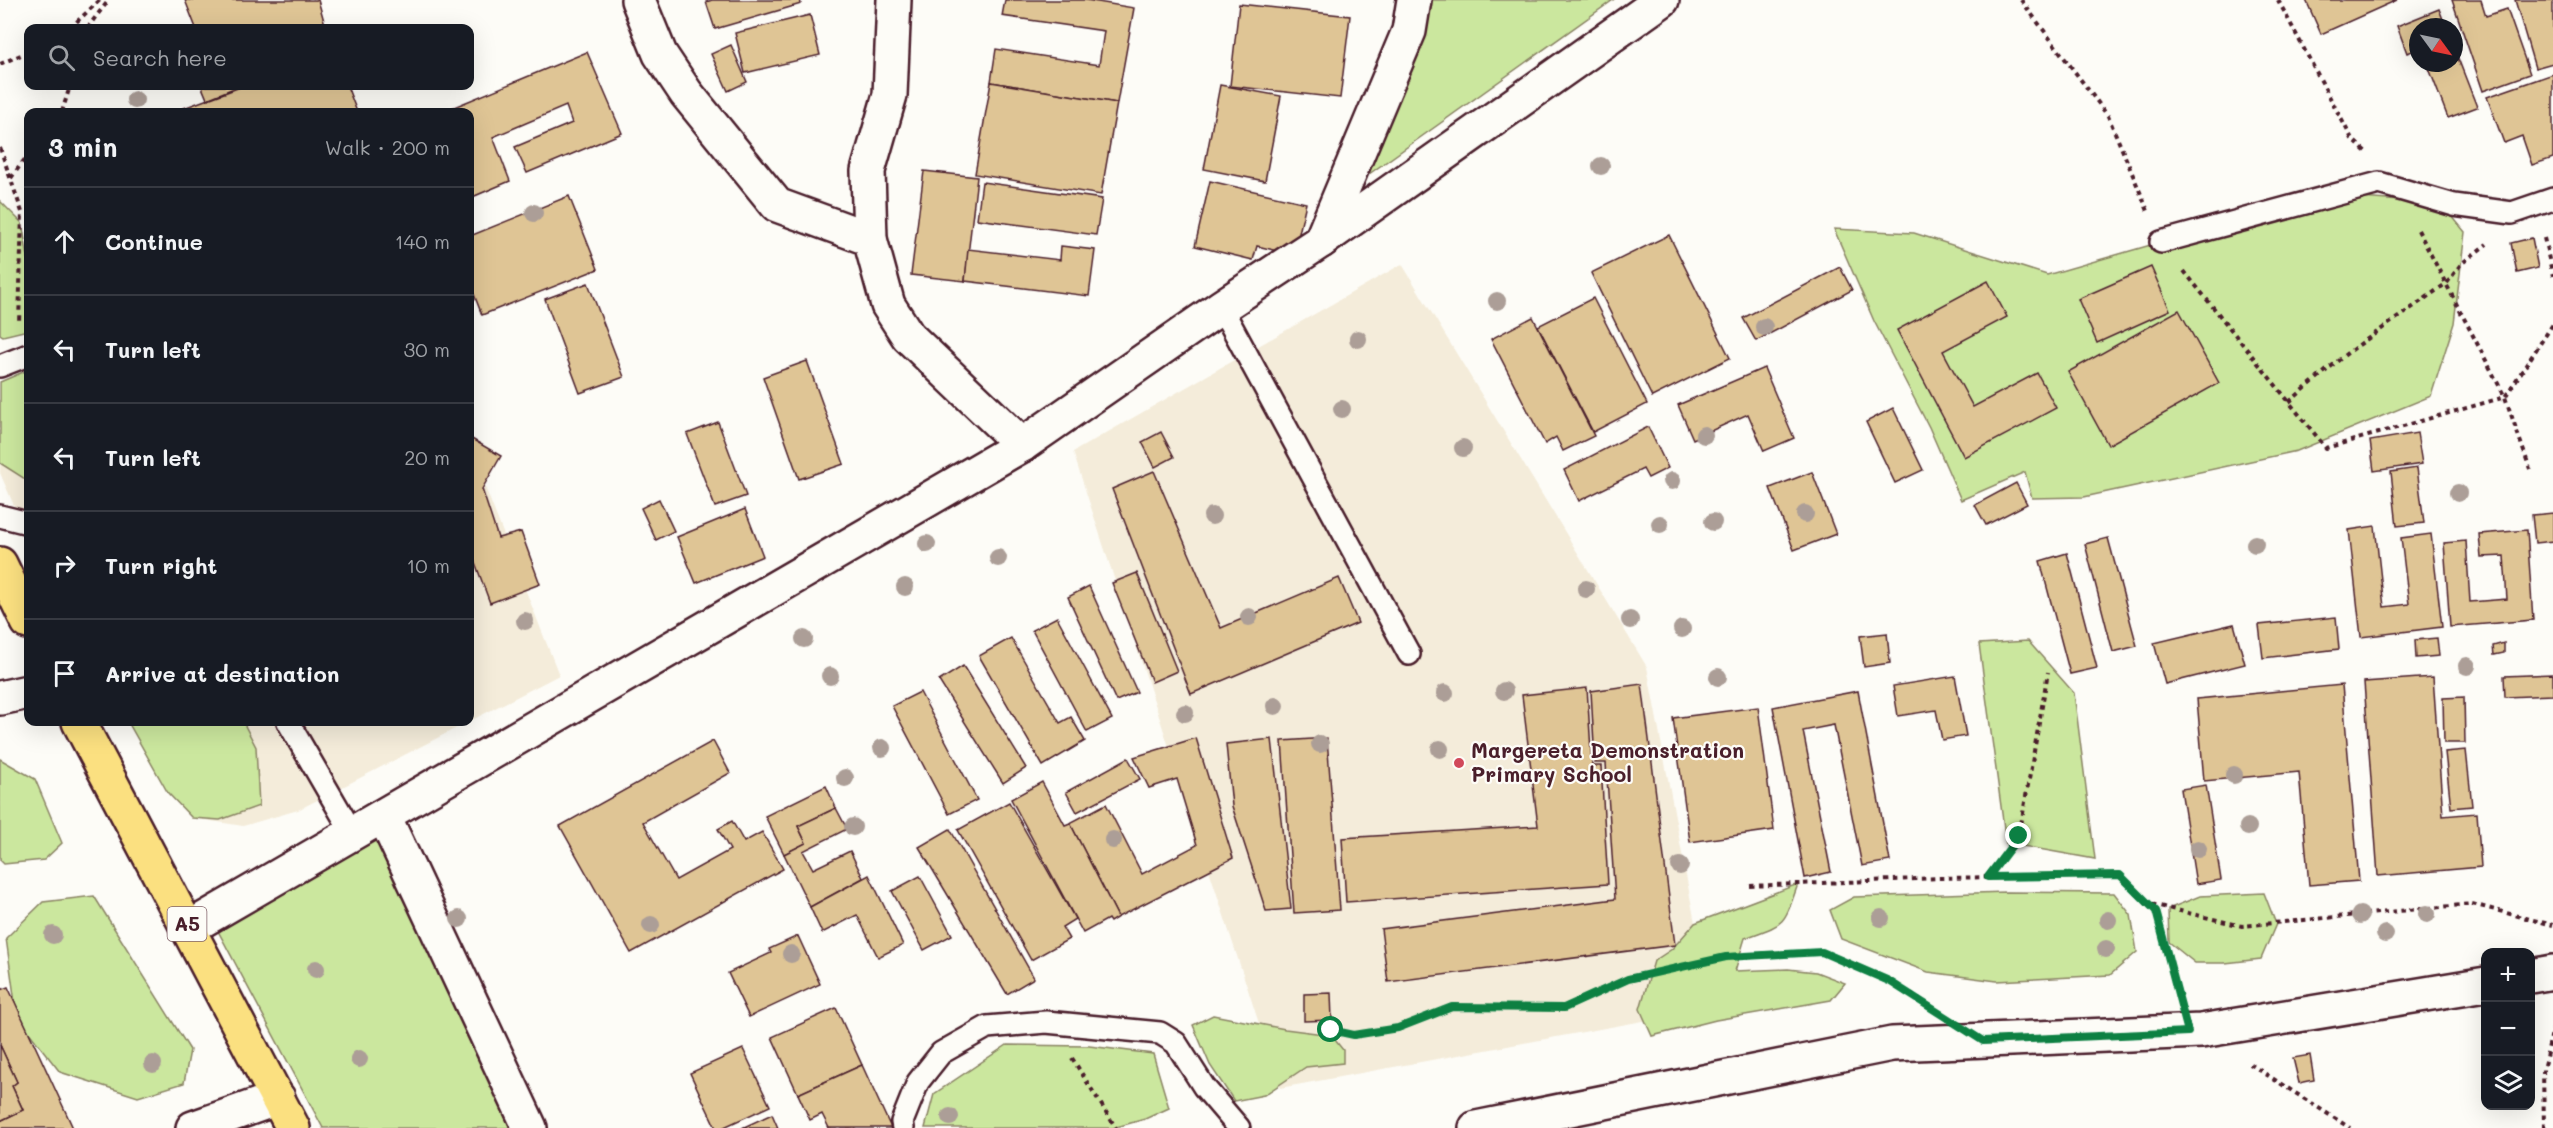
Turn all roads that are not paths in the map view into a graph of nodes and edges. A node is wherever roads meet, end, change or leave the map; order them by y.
1 (638, 0) edge
2 (894, 0) edge
3 (1414, 0) edge
4 (1662, 0) edge
5 (2545, 203) edge
6 (870, 239) junction
7 (1321, 241) junction
8 (2161, 242) dead end
9 (1221, 307) junction
10 (24, 357) edge
11 (0, 366) edge
12 (1022, 445) junction
13 (0, 516) edge
14 (24, 522) edge
15 (0, 564) edge
16 (24, 614) edge
17 (1409, 654) dead end
18 (24, 693) edge
19 (0, 698) edge
20 (81, 726) edge
21 (290, 726) edge
22 (384, 816) junction
23 (352, 834) junction
24 (189, 928) junction
25 (2553, 972) edge
26 (2535, 975) edge
27 (2481, 985) edge
28 (278, 1098) junction
29 (193, 1128) edge
30 (293, 1128) edge
31 (531, 1128) edge
32 (903, 1128) edge
33 (1239, 1128) edge
34 (1476, 1128) edge

1 - 6 street
2 - 6 street
3 - 7 street
4 - 7 street
5 - 8 lane
6 - 12 street
7 - 9 street
9 - 12 street
9 - 17 lane
10 - 11 lane
12 - 22 street
13 - 14 lane
15 - 16 highway
18 - 19 street
20 - 24 highway, A5 / A5
21 - 23 lane
22 - 23 street
22 - 31 street
23 - 24 street
24 - 28 highway, A5 / A5
25 - 26 street
27 - 34 street
28 - 29 street
28 - 30 highway, A5 / A5
32 - 33 lane

